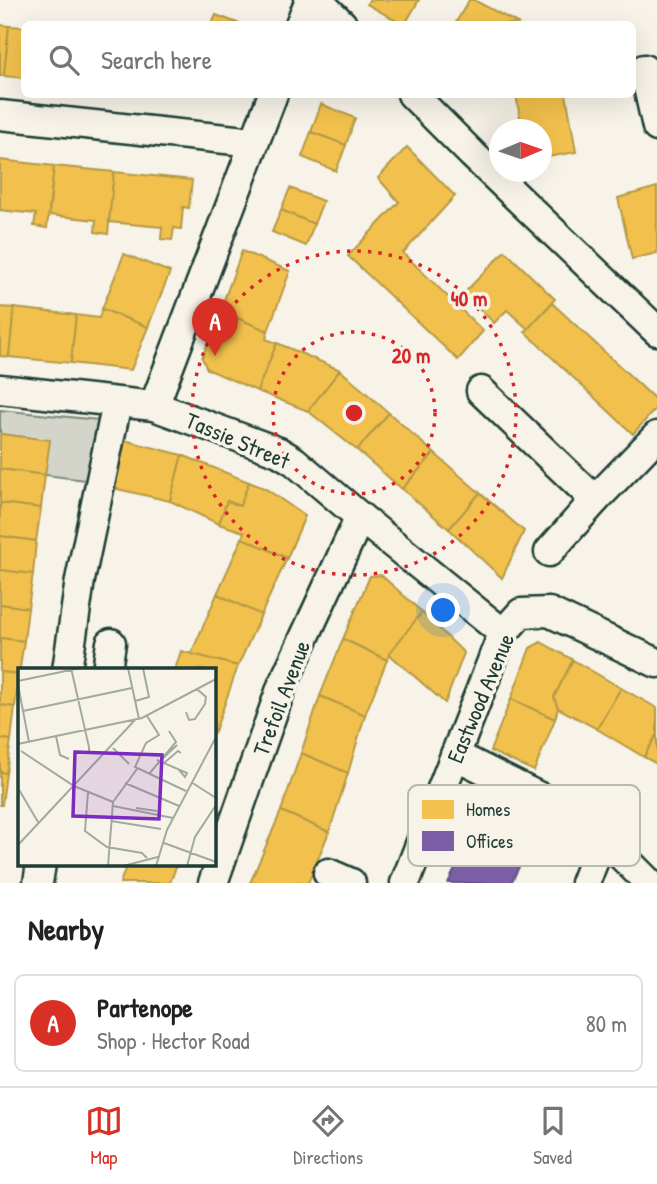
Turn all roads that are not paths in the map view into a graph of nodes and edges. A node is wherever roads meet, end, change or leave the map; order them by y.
1 (310, 0) edge
2 (317, 0) edge
3 (301, 21) edge
4 (339, 21) edge
5 (644, 69) dead end
6 (271, 98) edge
7 (416, 98) edge
8 (0, 115) edge
9 (657, 127) edge
10 (254, 142) junction
11 (657, 331) edge
12 (0, 389) edge
13 (481, 391) dead end
14 (117, 403) junction
15 (154, 406) junction
16 (657, 436) edge
17 (595, 500) junction
18 (360, 517) junction
19 (549, 552) dead end
20 (503, 633) junction
21 (657, 663) edge
22 (67, 668) edge
23 (456, 755) junction
24 (444, 785) edge
25 (516, 785) edge
26 (222, 835) edge
27 (412, 866) edge
28 (632, 866) edge
29 (213, 883) edge
30 (405, 883) edge
31 (649, 883) edge

1 - 3 street
2 - 4 street
5 - 9 street
6 - 10 street
7 - 11 street
8 - 10 street
10 - 15 street
12 - 14 street, Tassie Street
13 - 17 street
14 - 15 street, Tassie Street
14 - 22 street
15 - 18 street, Tassie Street
16 - 17 street
17 - 19 street
18 - 20 street, Tassie Street
18 - 26 street, Trefoil Avenue
20 - 21 street, Eastwood Avenue
20 - 23 street, Eastwood Avenue
23 - 24 street, Eastwood Avenue
23 - 25 street
26 - 29 street, Trefoil Avenue
27 - 30 street, Eastwood Avenue
28 - 31 street

